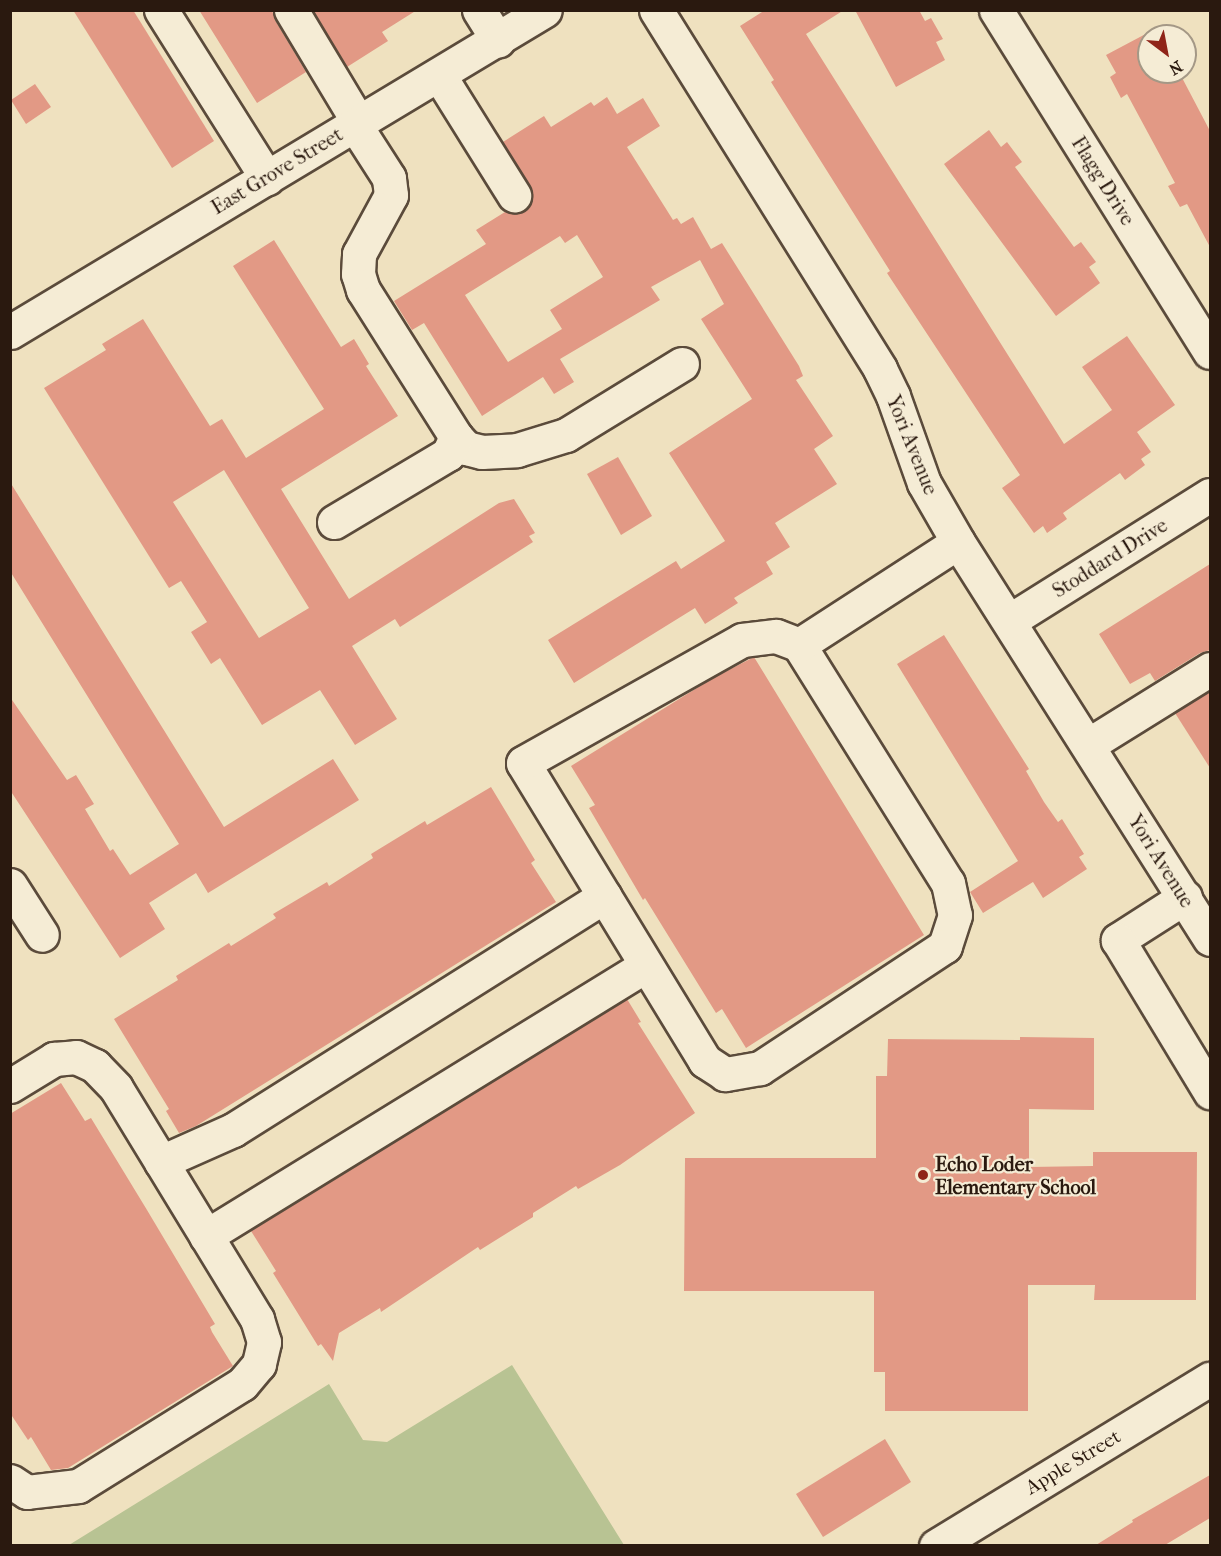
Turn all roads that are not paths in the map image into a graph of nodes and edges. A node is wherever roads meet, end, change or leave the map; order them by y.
1 (161, 10) edge
2 (291, 10) edge
3 (479, 10) edge
4 (545, 10) edge
5 (656, 10) edge
6 (996, 10) edge
7 (498, 40) junction
8 (438, 75) junction
9 (357, 124) junction
10 (267, 178) junction
11 (514, 195) dead end
12 (10, 332) edge
13 (1210, 352) edge
14 (682, 364) dead end
15 (456, 437) junction
16 (1210, 495) edge
17 (334, 522) dead end
18 (958, 542) junction
19 (1009, 621) junction
20 (799, 645) junction
21 (1210, 669) edge
22 (1088, 745) junction
23 (10, 885) edge
24 (604, 896) junction
25 (1185, 897) junction
26 (42, 935) dead end
27 (1210, 939) edge
28 (645, 966) junction
29 (10, 1086) edge
30 (1210, 1092) edge
31 (161, 1162) junction
32 (206, 1236) junction
33 (1210, 1379) edge
34 (10, 1481) edge
35 (936, 1545) edge

1 - 10 street
2 - 9 street
3 - 7 street
4 - 7 street, East Grove Street
5 - 18 street, Yori Avenue
6 - 13 street, Flagg Drive
7 - 8 street, East Grove Street
8 - 9 street, East Grove Street
8 - 11 street
9 - 10 street, East Grove Street
9 - 15 street
10 - 12 street, East Grove Street
14 - 15 street
15 - 17 street
16 - 19 street, Stoddard Drive
18 - 19 street, Yori Avenue
18 - 20 street
19 - 22 street, Yori Avenue
20 - 24 street
20 - 28 street
21 - 22 street
22 - 25 street, Yori Avenue
23 - 26 street
24 - 28 street
24 - 31 street
25 - 27 street, Yori Avenue
25 - 30 street
28 - 32 street
29 - 31 street
31 - 32 street
32 - 34 street
33 - 35 street, Apple Street

